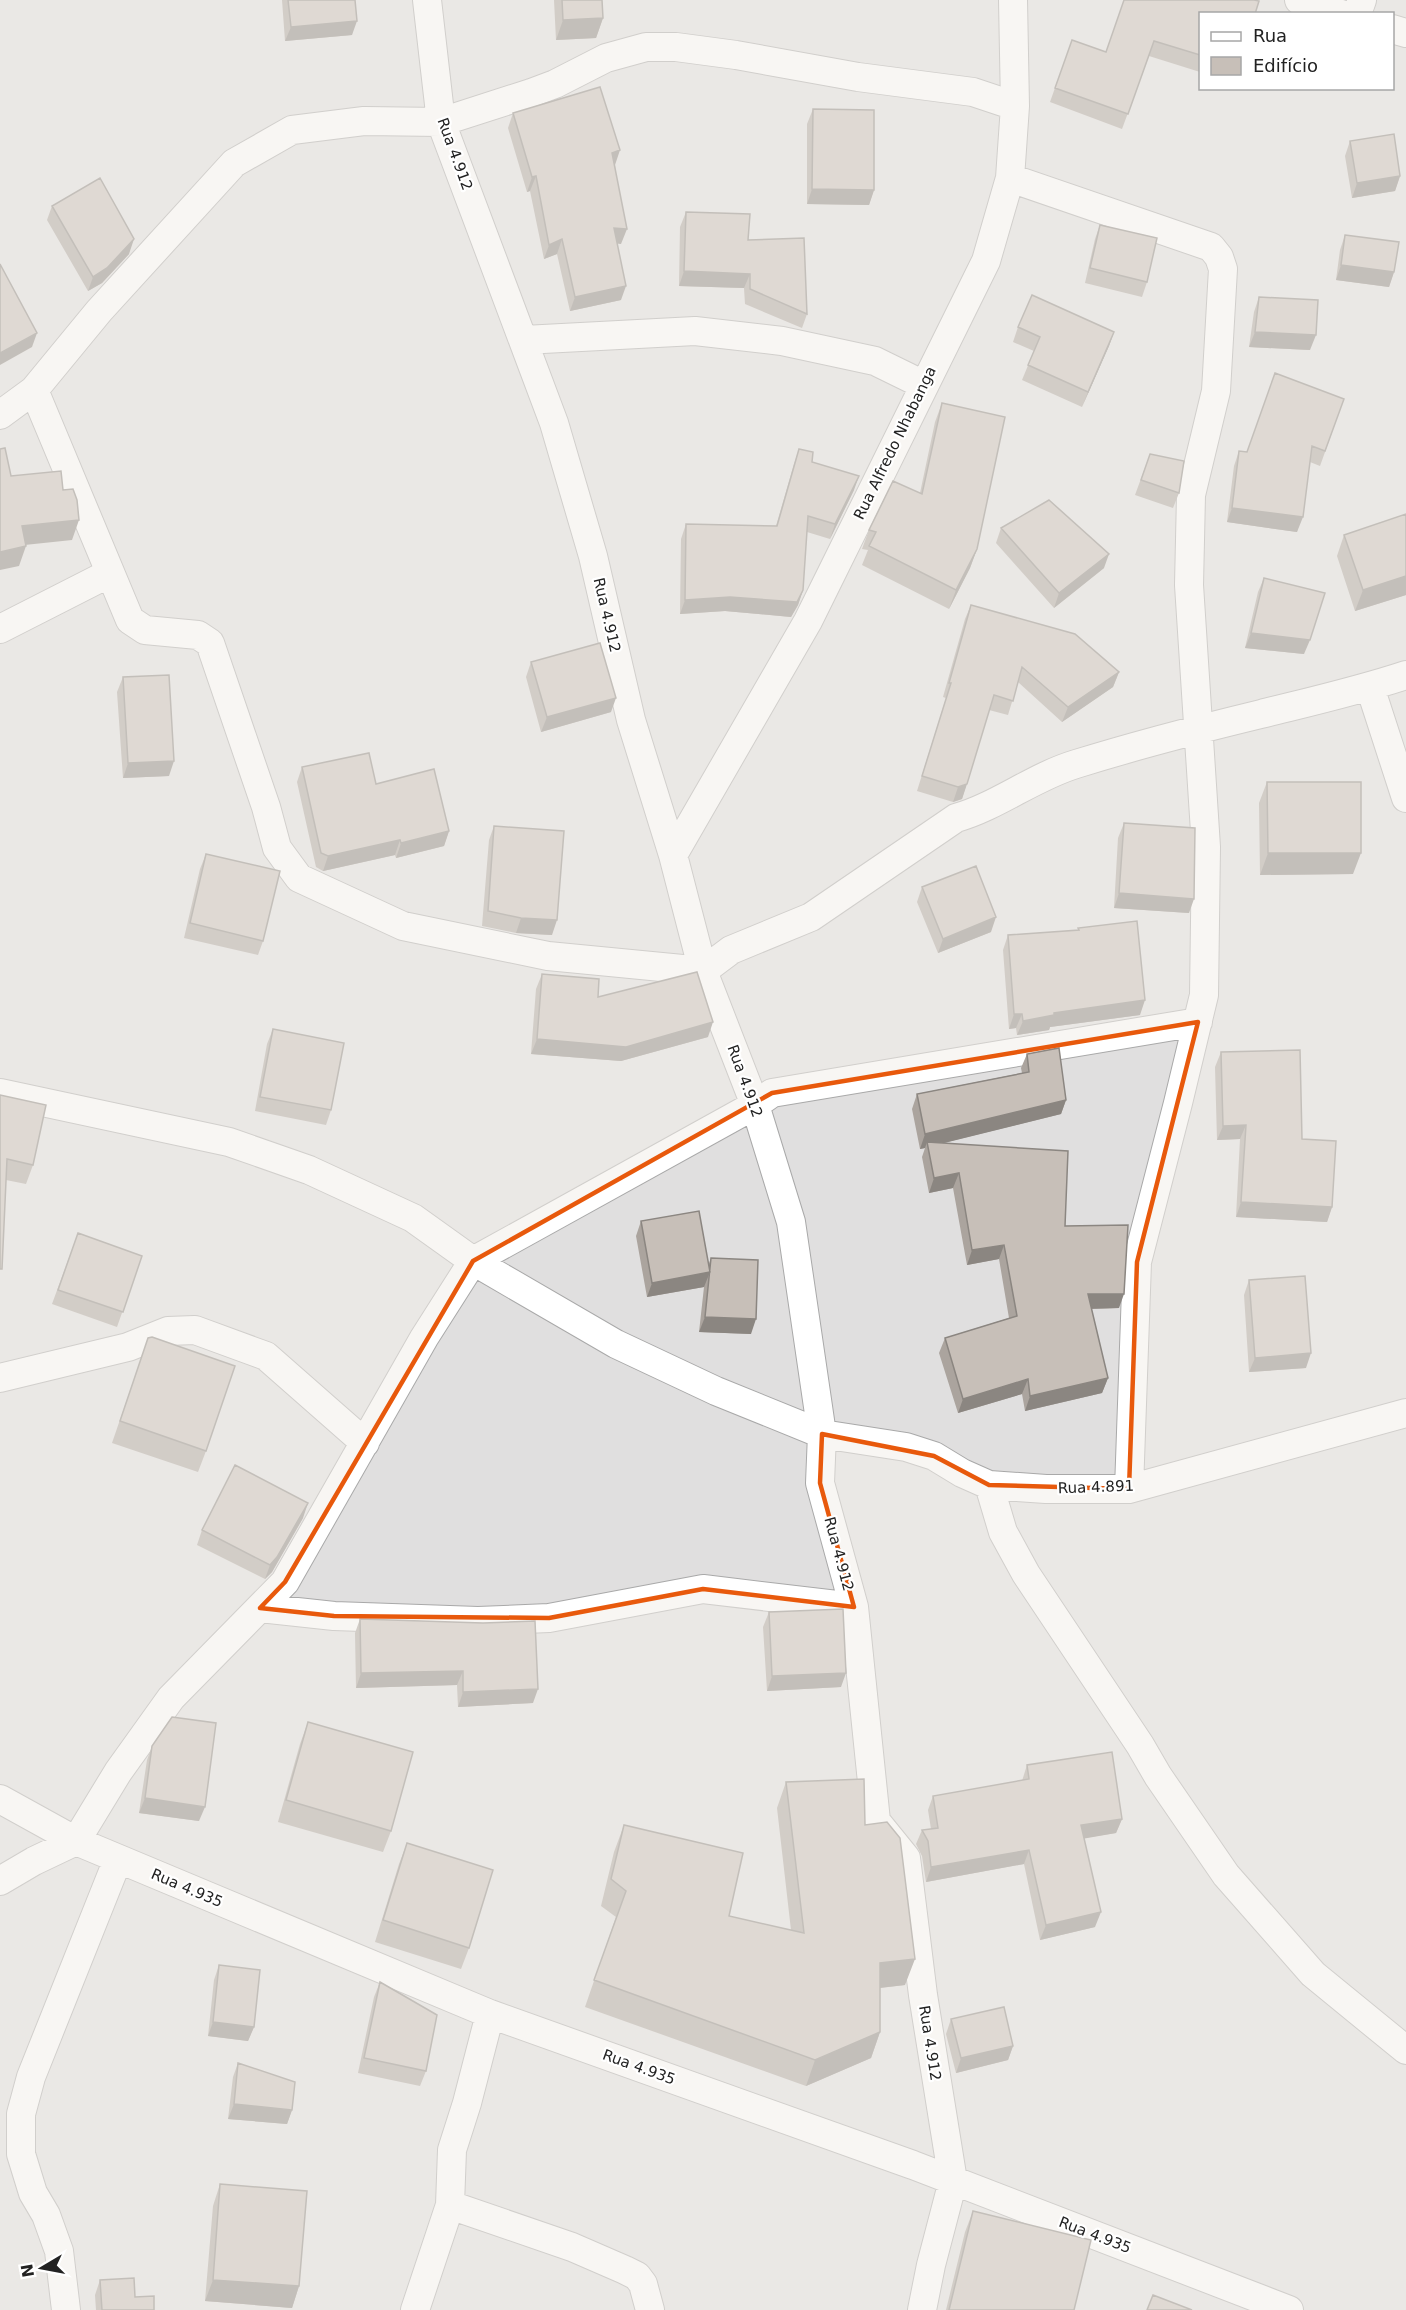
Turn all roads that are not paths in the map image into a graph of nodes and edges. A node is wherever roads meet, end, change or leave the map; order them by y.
1 (427, 0) edge
2 (1013, 0) edge
3 (1299, 0) edge
4 (1335, 12) edge
5 (1015, 106) junction
6 (441, 122) junction
7 (1010, 178) junction
8 (524, 340) junction
9 (924, 385) junction
10 (34, 390) junction
11 (0, 415) edge
12 (110, 573) junction
13 (0, 629) edge
14 (1406, 675) edge
15 (1370, 687) junction
16 (1198, 730) junction
17 (1406, 798) edge
18 (673, 855) junction
19 (703, 971) junction
20 (1198, 1022) junction
21 (0, 1094) edge
22 (755, 1106) junction
23 (473, 1261) junction
24 (0, 1378) edge
25 (1406, 1413) edge
26 (822, 1434) junction
27 (365, 1443) junction
28 (989, 1485) junction
29 (1129, 1489) junction
30 (854, 1607) junction
31 (260, 1608) junction
32 (0, 1798) edge
33 (76, 1841) junction
34 (118, 1859) junction
35 (0, 1881) edge
36 (490, 2013) junction
37 (1406, 2050) edge
38 (953, 2181) junction
39 (450, 2205) junction
40 (66, 2310) edge
41 (415, 2310) edge
42 (650, 2310) edge
43 (922, 2310) edge
44 (1289, 2310) edge

1 - 6 street, Rua 4.912
2 - 5 street, Rua Alfredo Nhabanga
3 - 4 street
5 - 6 street
5 - 7 street, Rua Alfredo Nhabanga
6 - 8 street, Rua 4.912
6 - 10 street
7 - 9 street, Rua Alfredo Nhabanga
7 - 16 street
8 - 9 street
8 - 18 street, Rua 4.912
9 - 18 street, Rua Alfredo Nhabanga
10 - 11 street
10 - 12 street
12 - 13 street
12 - 19 street
14 - 15 street
15 - 16 street
15 - 17 street
16 - 19 street
16 - 20 street
18 - 19 street, Rua 4.912
19 - 22 street, Rua 4.912
20 - 22 street
20 - 29 street
21 - 23 street, Rua 4.891
22 - 23 street
22 - 26 street, Rua 4.912
23 - 26 street, Rua 4.891
23 - 27 street
24 - 27 street
25 - 29 street, Rua 4.891
26 - 28 street, Rua 4.891
26 - 30 street, Rua 4.912
27 - 31 street
28 - 29 street, Rua 4.891
28 - 37 street
30 - 31 street
30 - 38 street, Rua 4.912
31 - 33 street
32 - 33 street, Rua 4.935
33 - 34 street, Rua 4.935
33 - 35 street
34 - 36 street, Rua 4.935
34 - 40 street
36 - 38 street, Rua 4.935
36 - 39 street
38 - 43 street
38 - 44 street, Rua 4.935
39 - 41 street
39 - 42 street

